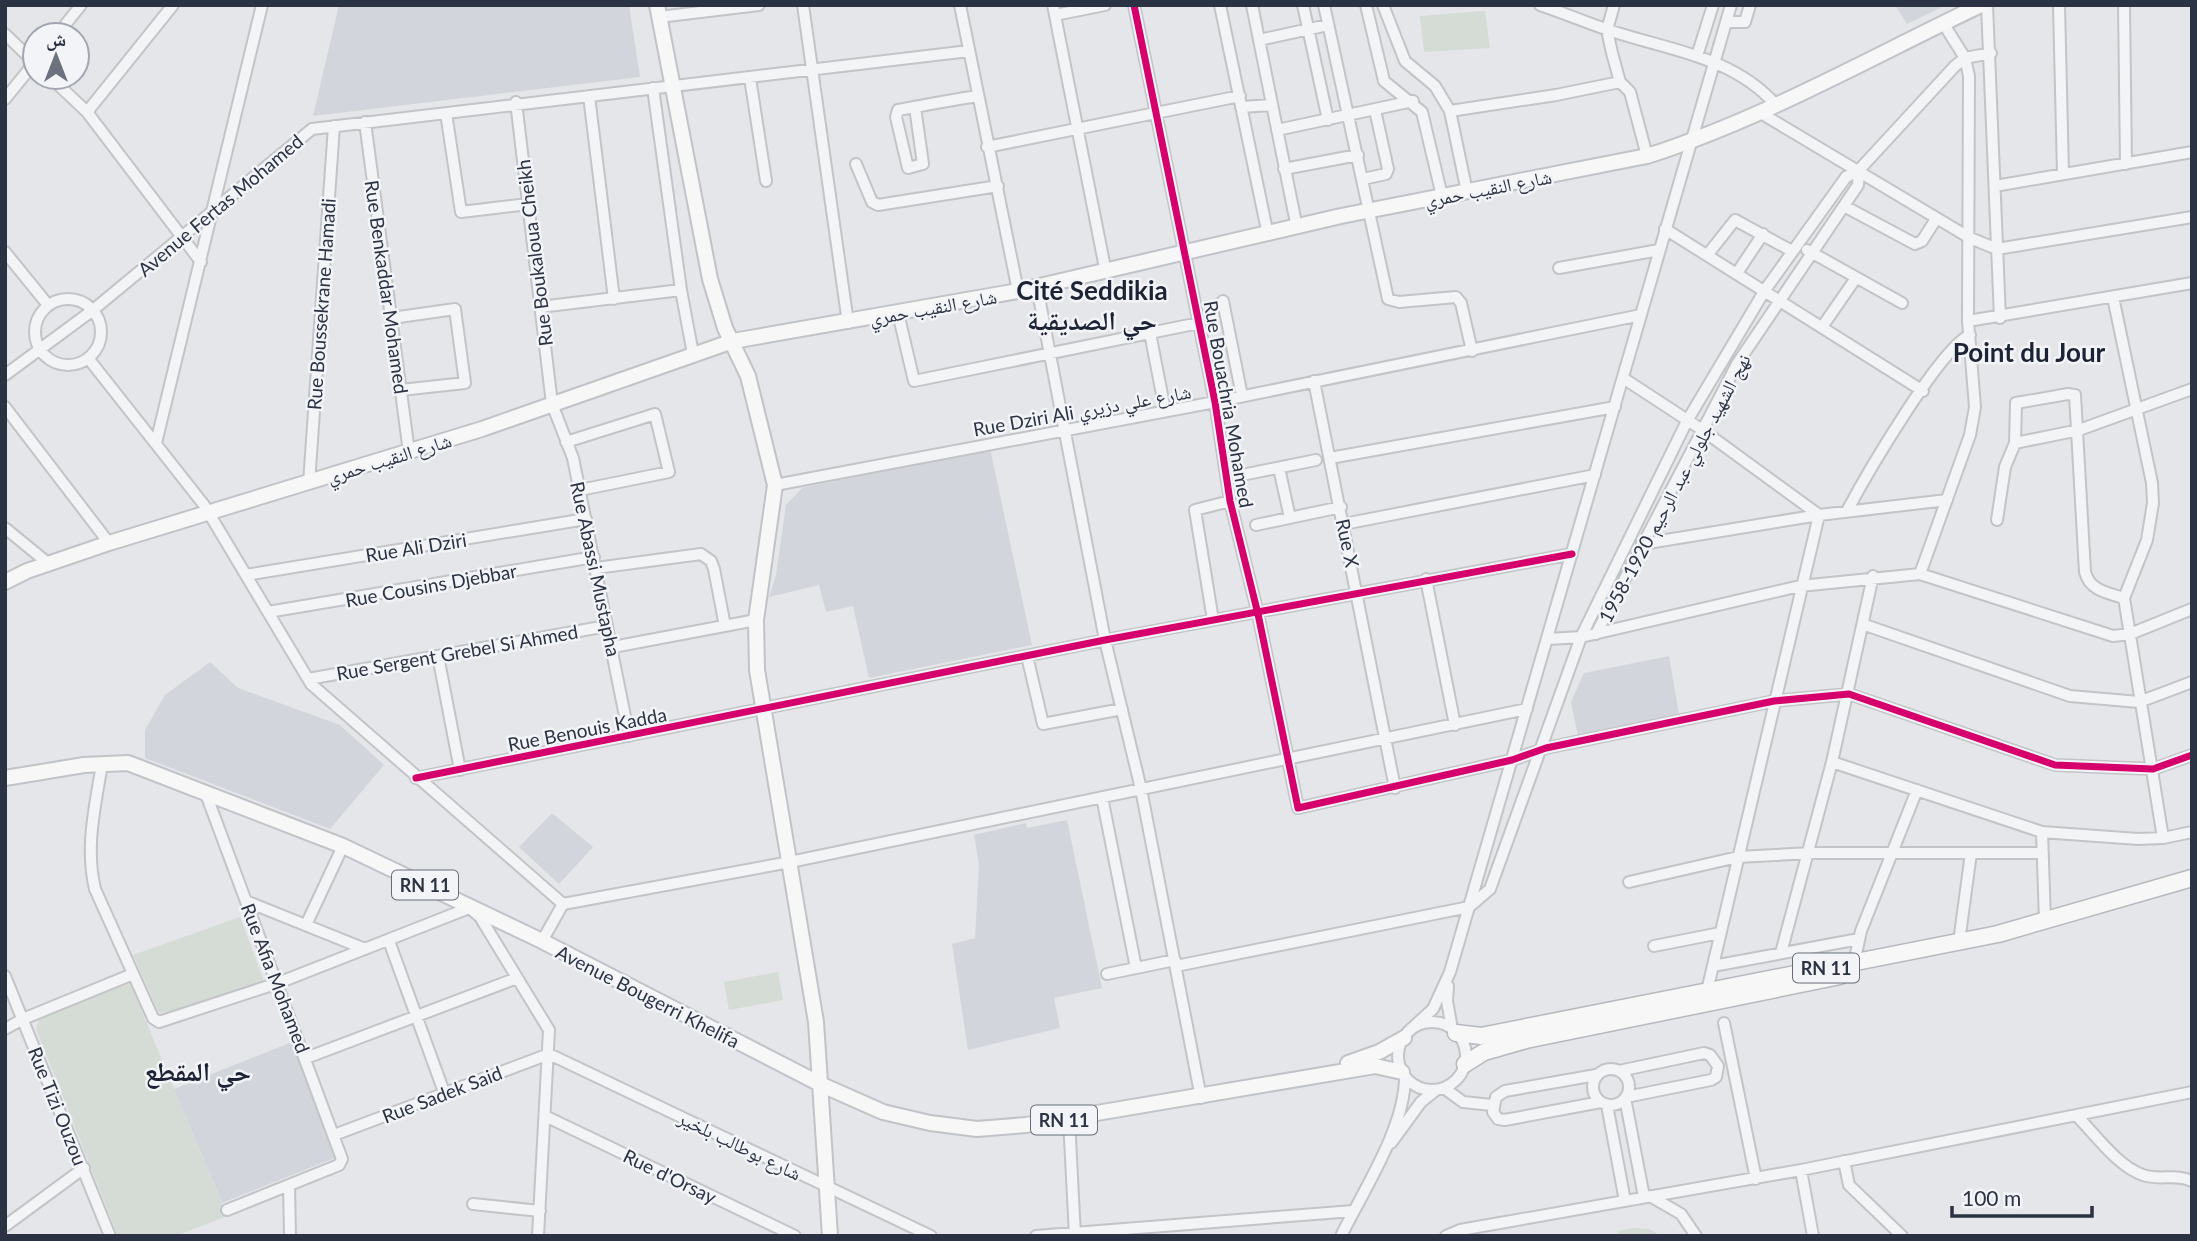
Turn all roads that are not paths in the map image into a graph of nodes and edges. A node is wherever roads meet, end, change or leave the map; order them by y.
1 (81, 5) edge
2 (173, 5) edge
3 (262, 5) edge
4 (758, 5) edge
5 (803, 5) edge
6 (962, 5) edge
7 (1105, 5) edge
8 (1134, 5) edge
9 (1220, 5) edge
10 (1252, 5) edge
11 (1303, 5) edge
12 (1324, 5) edge
13 (1366, 5) edge
14 (1383, 5) edge
15 (1540, 5) edge
16 (1614, 5) edge
17 (1713, 5) edge
18 (1731, 5) edge
19 (1750, 5) edge
20 (1981, 5) edge
21 (1987, 5) edge
22 (2059, 5) edge
23 (2124, 5) edge
24 (1054, 10) edge
25 (658, 11) edge
26 (68, 21) edge
27 (1726, 22) junction
28 (1943, 23) junction
29 (1328, 25) junction
30 (1308, 29) junction
31 (1607, 30) junction
32 (5, 34) edge
33 (1259, 40) junction
34 (21, 49) edge
35 (969, 51) junction
36 (1991, 53) junction
37 (1697, 56) junction
38 (1965, 58) junction
39 (1715, 62) junction
40 (814, 71) junction
41 (750, 78) junction
42 (21, 79) edge
43 (1620, 82) junction
44 (674, 86) junction
45 (653, 88) junction
46 (65, 91) edge
47 (589, 96) junction
48 (978, 96) junction
49 (5, 99) edge
50 (1413, 101) junction
51 (1240, 102) junction
52 (516, 103) junction
53 (1775, 104) junction
54 (1272, 105) junction
55 (915, 107) junction
56 (1374, 110) junction
57 (1450, 111) junction
58 (87, 112) junction
59 (1759, 112) junction
60 (446, 113) junction
61 (1157, 113) junction
62 (1348, 115) junction
63 (1328, 120) junction
64 (365, 122) junction
65 (334, 126) junction
66 (1078, 128) junction
67 (1277, 130) junction
68 (1689, 142) junction
69 (987, 147) junction
70 (2192, 152) edge
71 (1358, 155) junction
72 (1647, 156) junction
73 (856, 164) dead end
74 (2126, 164) junction
75 (1284, 169) junction
76 (1859, 170) junction
77 (2063, 174) junction
78 (1363, 180) junction
79 (765, 181) dead end
80 (998, 186) junction
81 (1995, 187) junction
82 (1468, 192) junction
83 (1442, 196) junction
84 (528, 204) junction
85 (1844, 206) junction
86 (1370, 211) junction
87 (213, 212) junction
88 (2192, 217) edge
89 (1936, 219) junction
90 (1297, 228) junction
91 (1665, 229) junction
92 (1763, 234) junction
93 (1268, 235) junction
94 (182, 237) junction
95 (1970, 238) junction
96 (1795, 248) junction
97 (1997, 249) junction
98 (1659, 250) junction
99 (1811, 251) junction
100 (5, 252) edge
101 (1185, 253) junction
102 (1708, 254) junction
103 (201, 262) junction
104 (1559, 268) dead end
105 (1107, 273) junction
106 (1737, 273) junction
107 (1856, 278) junction
108 (2192, 283) edge
109 (1037, 287) junction
110 (681, 290) junction
111 (1765, 290) junction
112 (1018, 291) junction
113 (2113, 297) junction
114 (614, 299) junction
115 (1778, 299) junction
116 (1223, 301) dead end
117 (1902, 303) dead end
118 (48, 306) junction
119 (540, 307) junction
120 (93, 310) junction
121 (898, 313) junction
122 (1641, 315) junction
123 (392, 318) junction
124 (2000, 318) junction
125 (1968, 321) junction
126 (848, 323) junction
127 (1199, 323) junction
128 (1822, 327) junction
129 (1150, 333) junction
130 (1970, 335) junction
131 (733, 341) junction
132 (39, 348) junction
133 (1472, 351) junction
134 (693, 354) junction
135 (1051, 354) junction
136 (88, 358) junction
137 (1723, 359) junction
138 (1737, 364) junction
139 (5, 375) edge
140 (1623, 378) junction
141 (1314, 381) junction
142 (2192, 389) edge
143 (401, 390) junction
144 (1923, 391) junction
145 (1242, 396) junction
146 (1215, 401) junction
147 (552, 404) junction
148 (1615, 407) junction
149 (2136, 407) junction
150 (5, 408) edge
151 (1165, 410) junction
152 (1686, 421) junction
153 (1065, 428) junction
154 (1701, 429) junction
155 (2079, 430) junction
156 (566, 442) junction
157 (156, 443) junction
158 (2015, 443) junction
159 (409, 452) junction
160 (1330, 458) junction
161 (1316, 460) dead end
162 (1279, 468) junction
163 (1247, 474) dead end
164 (1595, 475) junction
165 (309, 482) junction
166 (775, 485) junction
167 (580, 490) junction
168 (1947, 500) junction
169 (1230, 501) junction
170 (1341, 507) junction
171 (1847, 511) junction
172 (210, 515) junction
173 (1819, 515) junction
174 (1290, 518) junction
175 (586, 519) junction
176 (1997, 520) dead end
177 (1344, 524) junction
178 (1256, 525) dead end
179 (5, 528) edge
180 (1629, 541) junction
181 (109, 543) junction
182 (1645, 545) junction
183 (1572, 554) junction
184 (595, 563) junction
185 (49, 564) junction
186 (1920, 574) junction
187 (246, 575) junction
188 (1873, 576) junction
189 (1426, 579) junction
190 (5, 582) edge
191 (1800, 586) junction
192 (1358, 593) junction
193 (2124, 598) junction
194 (2192, 609) edge
195 (268, 612) junction
196 (1258, 614) junction
197 (757, 620) junction
198 (1213, 620) junction
199 (1865, 625) junction
200 (607, 626) junction
201 (725, 626) junction
202 (1598, 632) junction
203 (2130, 634) junction
204 (1581, 637) junction
205 (1548, 639) junction
206 (1105, 640) junction
207 (613, 647) junction
208 (1578, 652) junction
209 (438, 656) junction
210 (1027, 656) junction
211 (308, 679) junction
212 (2192, 682) edge
213 (1849, 694) junction
214 (1774, 701) junction
215 (2139, 702) junction
216 (1122, 709) junction
217 (1527, 709) junction
218 (763, 711) junction
219 (1455, 725) junction
220 (629, 736) junction
221 (1386, 738) junction
222 (1541, 750) junction
223 (2192, 755) edge
224 (1289, 756) junction
225 (1512, 760) junction
226 (1832, 762) junction
227 (102, 764) junction
228 (2153, 769) junction
229 (460, 770) junction
230 (5, 778) edge
231 (416, 778) junction
232 (1395, 788) junction
233 (1141, 789) junction
234 (1917, 790) junction
235 (206, 794) junction
236 (1102, 797) junction
237 (2042, 832) junction
238 (2192, 832) edge
239 (2164, 838) junction
240 (343, 846) junction
241 (1893, 852) junction
242 (1808, 853) junction
243 (1970, 853) junction
244 (2043, 853) junction
245 (1738, 857) junction
246 (790, 862) junction
247 (2192, 878) edge
248 (1629, 882) dead end
249 (2192, 889) edge
250 (248, 902) junction
251 (563, 904) junction
252 (467, 906) junction
253 (1469, 907) junction
254 (2045, 921) junction
255 (306, 925) junction
256 (1720, 933) junction
257 (1859, 939) junction
258 (389, 941) junction
259 (542, 941) junction
260 (1959, 942) junction
261 (1654, 946) dead end
262 (365, 949) junction
263 (1781, 953) junction
264 (1176, 963) junction
265 (1854, 963) junction
266 (1713, 966) junction
267 (1136, 968) junction
268 (1450, 972) junction
269 (133, 974) junction
270 (1107, 974) dead end
271 (5, 976) edge
272 (517, 978) junction
273 (278, 983) junction
274 (1707, 991) junction
275 (417, 1018) junction
276 (23, 1019) junction
277 (1724, 1023) dead end
278 (5, 1029) edge
279 (1454, 1031) junction
280 (1407, 1034) junction
281 (549, 1054) junction
282 (306, 1058) junction
283 (1465, 1064) junction
284 (1619, 1071) junction
285 (1403, 1074) junction
286 (1596, 1075) junction
287 (1309, 1076) junction
288 (822, 1085) junction
289 (1440, 1089) junction
290 (2192, 1092) edge
291 (444, 1093) junction
292 (1200, 1098) junction
293 (1625, 1098) junction
294 (1604, 1104) junction
295 (1492, 1105) junction
296 (2076, 1115) junction
297 (545, 1116) junction
298 (1069, 1119) junction
299 (334, 1135) junction
300 (1379, 1160) junction
301 (1844, 1161) junction
302 (84, 1168) junction
303 (1801, 1170) junction
304 (1756, 1178) junction
305 (2192, 1181) edge
306 (289, 1185) junction
307 (827, 1187) junction
308 (1647, 1197) junction
309 (1625, 1200) junction
310 (473, 1204) dead end
311 (226, 1210) dead end
312 (540, 1211) junction
313 (1353, 1212) junction
314 (6, 1225) edge
315 (1074, 1234) edge
316 (13, 1236) edge
317 (110, 1236) edge
318 (290, 1236) edge
319 (538, 1236) edge
320 (795, 1236) edge
321 (830, 1236) edge
322 (931, 1236) edge
323 (1037, 1236) edge
324 (1341, 1236) edge
325 (1446, 1236) edge
326 (1696, 1236) edge
327 (1813, 1236) edge
328 (1902, 1236) edge

1 - 26 street
2 - 58 street
3 - 87 street
4 - 25 street
5 - 40 street
6 - 35 street
7 - 24 street
8 - 61 street, Rue Bouachria Mohamed
9 - 51 street
10 - 33 street
11 - 30 street
12 - 29 street
13 - 50 street
14 - 57 street
15 - 31 street
16 - 31 street
17 - 37 street
18 - 27 street
19 - 27 street
20 - 28 main road, شارع النقيب حمري
21 - 36 street
22 - 77 street
23 - 74 street
24 - 66 street
25 - 44 main road
27 - 39 street
28 - 38 street
28 - 53 main road, شارع النقيب حمري
29 - 30 street
29 - 62 street
30 - 33 street
30 - 63 street
31 - 37 street
31 - 43 street
32 - 34 street
33 - 54 street
35 - 40 street, Avenue Fertas Mohamed
35 - 48 street
36 - 38 street
36 - 81 street
37 - 39 street
38 - 76 street
38 - 95 street
39 - 53 street
39 - 68 street
40 - 41 street, Avenue Fertas Mohamed
40 - 126 street
41 - 44 street, Avenue Fertas Mohamed
41 - 79 street
42 - 49 street
43 - 57 street
43 - 72 street
44 - 45 street, Avenue Fertas Mohamed
44 - 131 main road
45 - 47 street, Avenue Fertas Mohamed
45 - 110 street
46 - 58 street
47 - 52 street, Avenue Fertas Mohamed
47 - 114 street
48 - 55 street
48 - 69 street
50 - 56 street
50 - 83 street
51 - 54 street
51 - 61 street
51 - 93 street
52 - 60 street, Avenue Fertas Mohamed
52 - 84 street, Rue Boukaloua Cheikh
53 - 59 main road, شارع النقيب حمري
54 - 67 street
55 - 55 street
56 - 62 street
56 - 78 street
57 - 82 street
58 - 94 street
59 - 68 main road, شارع النقيب حمري
59 - 76 street
60 - 64 street, Avenue Fertas Mohamed
60 - 84 street
61 - 66 street
61 - 101 street, Rue Bouachria Mohamed
62 - 63 street
62 - 71 street
63 - 67 street
64 - 65 street, Avenue Fertas Mohamed
64 - 123 street, Rue Benkaddar Mohamed
65 - 87 street, Avenue Fertas Mohamed
65 - 165 street, Rue Boussekrane Hamadi
66 - 69 street
66 - 105 street
67 - 75 street
68 - 72 main road, شارع النقيب حمري
68 - 91 street
69 - 80 street
70 - 74 street
71 - 75 street
71 - 78 street
72 - 82 main road, شارع النقيب حمري
73 - 80 street
74 - 77 street
75 - 90 street
76 - 85 street, نهج الشهيد جلولي عبد الرحيم 1920-1958
76 - 89 street
76 - 96 street, نهج الشهيد جلولي عبد الرحيم 1920-1958
77 - 81 street
78 - 86 street
80 - 112 street
81 - 97 street
82 - 83 main road, شارع النقيب حمري
83 - 86 main road, شارع النقيب حمري
84 - 119 street, Rue Boukaloua Cheikh
85 - 89 street
85 - 99 street, نهج الشهيد جلولي عبد الرحيم 1920-1958
86 - 90 main road, شارع النقيب حمري
86 - 133 street
87 - 94 street, Avenue Fertas Mohamed
87 - 103 street
88 - 97 street
89 - 95 street
90 - 93 main road, شارع النقيب حمري
91 - 98 street
91 - 102 street
92 - 96 street
92 - 102 street
92 - 106 street
93 - 101 main road, شارع النقيب حمري
94 - 103 street
94 - 120 street, Avenue Fertas Mohamed
95 - 97 street
95 - 125 street
96 - 99 street
96 - 111 street, نهج الشهيد جلولي عبد الرحيم 1920-1958
97 - 124 street
98 - 104 street
98 - 122 street
99 - 107 street
99 - 115 street, نهج الشهيد جلولي عبد الرحيم 1920-1958
100 - 118 street
101 - 105 main road, شارع النقيب حمري
101 - 127 street, Rue Bouachria Mohamed
102 - 106 street
103 - 157 street
105 - 109 main road, شارع النقيب حمري
106 - 111 street
107 - 117 street
107 - 128 street
108 - 113 street
109 - 112 main road, شارع النقيب حمري
109 - 135 street
110 - 114 street
110 - 134 street
111 - 115 street
111 - 137 street, نهج الشهيد جلولي عبد الرحيم 1920-1958
112 - 121 main road, شارع النقيب حمري
113 - 124 street
113 - 149 street
114 - 119 street
115 - 128 street
115 - 138 street, نهج الشهيد جلولي عبد الرحيم 1920-1958
116 - 145 street
118 - 120 street
118 - 132 street
119 - 147 street, Rue Boukaloua Cheikh
120 - 132 street, Avenue Fertas Mohamed
120 - 136 street
121 - 126 main road, شارع النقيب حمري
121 - 135 street
122 - 133 street, Rue Dziri Ali شارع علي دزيري
122 - 140 street
123 - 143 street, Rue Benkaddar Mohamed
123 - 143 street
124 - 125 street
125 - 130 street
126 - 131 main road, شارع النقيب حمري
127 - 129 street
127 - 146 street, Rue Bouachria Mohamed
128 - 144 street
129 - 135 street
129 - 151 street
130 - 144 street
130 - 168 street
131 - 134 main road, شارع النقيب حمري
131 - 166 main road
132 - 136 street
132 - 139 street, Avenue Fertas Mohamed
133 - 141 street, Rue Dziri Ali شارع علي دزيري
134 - 147 main road, شارع النقيب حمري
135 - 153 street
136 - 157 street
137 - 138 street
137 - 152 street, نهج الشهيد جلولي عبد الرحيم 1920-1958
138 - 154 street, نهج الشهيد جلولي عبد الرحيم 1920-1958
140 - 148 street
140 - 152 street
141 - 145 street, Rue Dziri Ali شارع علي دزيري
141 - 160 street, Rue X
142 - 149 street
143 - 159 street, Rue Benkaddar Mohamed
144 - 171 street
145 - 146 street, Rue Dziri Ali شارع علي دزيري
146 - 151 street, Rue Dziri Ali شارع علي دزيري
146 - 169 street, Rue Bouachria Mohamed
147 - 156 street, Rue Abassi Mustapha
147 - 159 main road, شارع النقيب حمري
148 - 160 street
148 - 164 street
149 - 155 street
149 - 193 street
150 - 181 street
151 - 153 street, Rue Dziri Ali شارع علي دزيري
152 - 154 street
152 - 180 street, نهج الشهيد جلولي عبد الرحيم 1920-1958
153 - 166 street, Rue Dziri Ali شارع علي دزيري
153 - 206 street
154 - 173 street
154 - 182 street, نهج الشهيد جلولي عبد الرحيم 1920-1958
155 - 158 street
155 - 158 street
155 - 193 street
156 - 167 street, Rue Abassi Mustapha
156 - 167 street
157 - 172 street
158 - 176 street
159 - 165 main road, شارع النقيب حمري
160 - 170 street, Rue X
161 - 162 street
162 - 163 street
162 - 174 street
164 - 177 street
164 - 183 street
165 - 172 main road, شارع النقيب حمري
166 - 197 main road
167 - 175 street, Rue Abassi Mustapha
168 - 171 street
168 - 186 street
169 - 196 street, Rue Bouachria Mohamed
169 - 198 street, Rue Bouachria Mohamed
170 - 174 street
170 - 177 street, Rue X
171 - 173 street
172 - 181 main road, شارع النقيب حمري
172 - 187 street
173 - 182 street
173 - 191 street
174 - 178 street
175 - 184 street, Rue Abassi Mustapha
175 - 187 street, Rue Ali Dziri
177 - 192 street, Rue X
179 - 185 street
180 - 182 street
180 - 204 street, نهج الشهيد جلولي عبد الرحيم 1920-1958
181 - 185 main road, شارع النقيب حمري
182 - 202 street, نهج الشهيد جلولي عبد الرحيم 1920-1958
183 - 189 street, Rue Benouis Kadda
183 - 205 street
184 - 195 street, Rue Cousins Djebbar
184 - 200 street, Rue Abassi Mustapha
184 - 201 street, Rue Cousins Djebbar
185 - 190 main road, شارع النقيب حمري
186 - 188 street
186 - 203 street
187 - 195 street
188 - 191 street
188 - 199 street
189 - 192 street, Rue Benouis Kadda
189 - 219 street
191 - 202 street
191 - 214 street
192 - 196 street, Rue Benouis Kadda
192 - 221 street, Rue X
193 - 203 street
194 - 203 street
195 - 211 street
196 - 198 street, Rue Benouis Kadda
196 - 224 street, Rue Bouachria Mohamed
197 - 201 street
197 - 218 main road
198 - 206 street, Rue Benouis Kadda
199 - 213 street
199 - 215 street
200 - 207 street, Rue Abassi Mustapha
200 - 209 street, Rue Sergent Grebel Si Ahmed
201 - 207 street
202 - 204 street
202 - 208 street, نهج الشهيد جلولي عبد الرحيم 1920-1958
203 - 215 street
204 - 205 street
204 - 208 street, نهج الشهيد جلولي عبد الرحيم 1920-1958
205 - 217 street
206 - 210 street, Rue Benouis Kadda
206 - 216 street
207 - 220 street, Rue Abassi Mustapha
208 - 222 street
209 - 211 street, Rue Sergent Grebel Si Ahmed
209 - 229 street
210 - 216 street
210 - 218 street, Rue Benouis Kadda
211 - 231 street
212 - 215 street
213 - 214 street
213 - 226 street
213 - 228 street
214 - 222 street
214 - 245 street
215 - 228 street
216 - 233 street
217 - 219 street
217 - 225 street
218 - 220 street, Rue Benouis Kadda
218 - 246 main road
219 - 221 street
220 - 229 street, Rue Benouis Kadda
221 - 224 street
221 - 232 street, Rue X
222 - 225 street
222 - 253 street
223 - 228 street
224 - 232 street, Rue Bouachria Mohamed
224 - 233 street
225 - 232 street
225 - 253 street
226 - 234 street
226 - 242 street
227 - 230 main road, Avenue Bougerri Khelifa / RN 11
227 - 235 main road, Avenue Bougerri Khelifa / RN 11
227 - 269 street
228 - 239 street
229 - 231 street, Rue Benouis Kadda
231 - 251 street
233 - 236 street
233 - 264 street
234 - 237 street
234 - 241 street
235 - 240 main road, Avenue Bougerri Khelifa / RN 11
235 - 250 street, Rue Afia Mohamed
236 - 246 street
236 - 267 street
237 - 239 street
237 - 244 street
238 - 239 street
240 - 252 main road, Avenue Bougerri Khelifa / RN 11
240 - 255 street
241 - 242 street
241 - 243 street
241 - 257 street
242 - 245 street
242 - 263 street
243 - 244 street
243 - 260 street
244 - 254 street
245 - 248 street
245 - 256 street
246 - 251 street
246 - 288 main road
247 - 254 highway, RN 11
249 - 283 highway, RN 11
250 - 255 street
250 - 273 street, Rue Afia Mohamed
251 - 259 street
252 - 258 street
252 - 259 main road, Avenue Bougerri Khelifa / RN 11
252 - 272 street
253 - 264 street
253 - 268 street
254 - 260 highway, RN 11
255 - 262 street
256 - 261 street
256 - 266 street
257 - 263 street
257 - 265 street
258 - 262 street
258 - 275 street
259 - 288 main road, Avenue Bougerri Khelifa / RN 11
260 - 265 highway, RN 11
262 - 273 street
263 - 266 street
264 - 267 street
264 - 292 street
265 - 274 highway, RN 11
266 - 274 street
267 - 270 street
268 - 279 street
268 - 280 street
269 - 273 street
269 - 276 street
271 - 276 street, Rue Tizi Ouzou
272 - 275 street
272 - 281 street
273 - 282 street, Rue Afia Mohamed
274 - 279 highway, RN 11
275 - 282 street
275 - 291 street
276 - 278 street
276 - 302 street, Rue Tizi Ouzou
277 - 304 street
279 - 280 street
279 - 283 street
280 - 285 street
280 - 287 main road, Avenue Bougerri Khelifa / RN 11
281 - 291 street, Rue Sadek Said
281 - 297 street
281 - 307 street, شارع بوطالب بلخير
282 - 299 street, Rue Afia Mohamed
283 - 289 street
284 - 286 street
284 - 293 street
284 - 293 street
285 - 287 main road, Avenue Bougerri Khelifa / RN 11
285 - 289 street
285 - 300 street
286 - 294 street
286 - 295 street
287 - 292 main road, Avenue Bougerri Khelifa / RN 11
288 - 298 main road, Avenue Bougerri Khelifa / RN 11
288 - 307 main road
289 - 295 street
289 - 300 street
290 - 296 street
291 - 299 street, Rue Sadek Said
292 - 298 main road, Avenue Bougerri Khelifa / RN 11
293 - 294 street
293 - 308 street
294 - 295 street
294 - 309 street
296 - 301 street
296 - 305 street
297 - 312 street
297 - 320 street, Rue d'Orsay
298 - 315 street
299 - 306 street, Rue Afia Mohamed
300 - 313 street
301 - 303 street
301 - 328 street
302 - 314 street
302 - 317 street, Rue Tizi Ouzou
303 - 304 street
303 - 327 street
304 - 308 street
306 - 311 street
306 - 318 street
307 - 321 main road
307 - 322 street, شارع بوطالب بلخير
308 - 309 street
308 - 326 street
309 - 325 street
310 - 312 street
312 - 319 street
313 - 315 street
313 - 324 street
314 - 316 street
315 - 323 street

